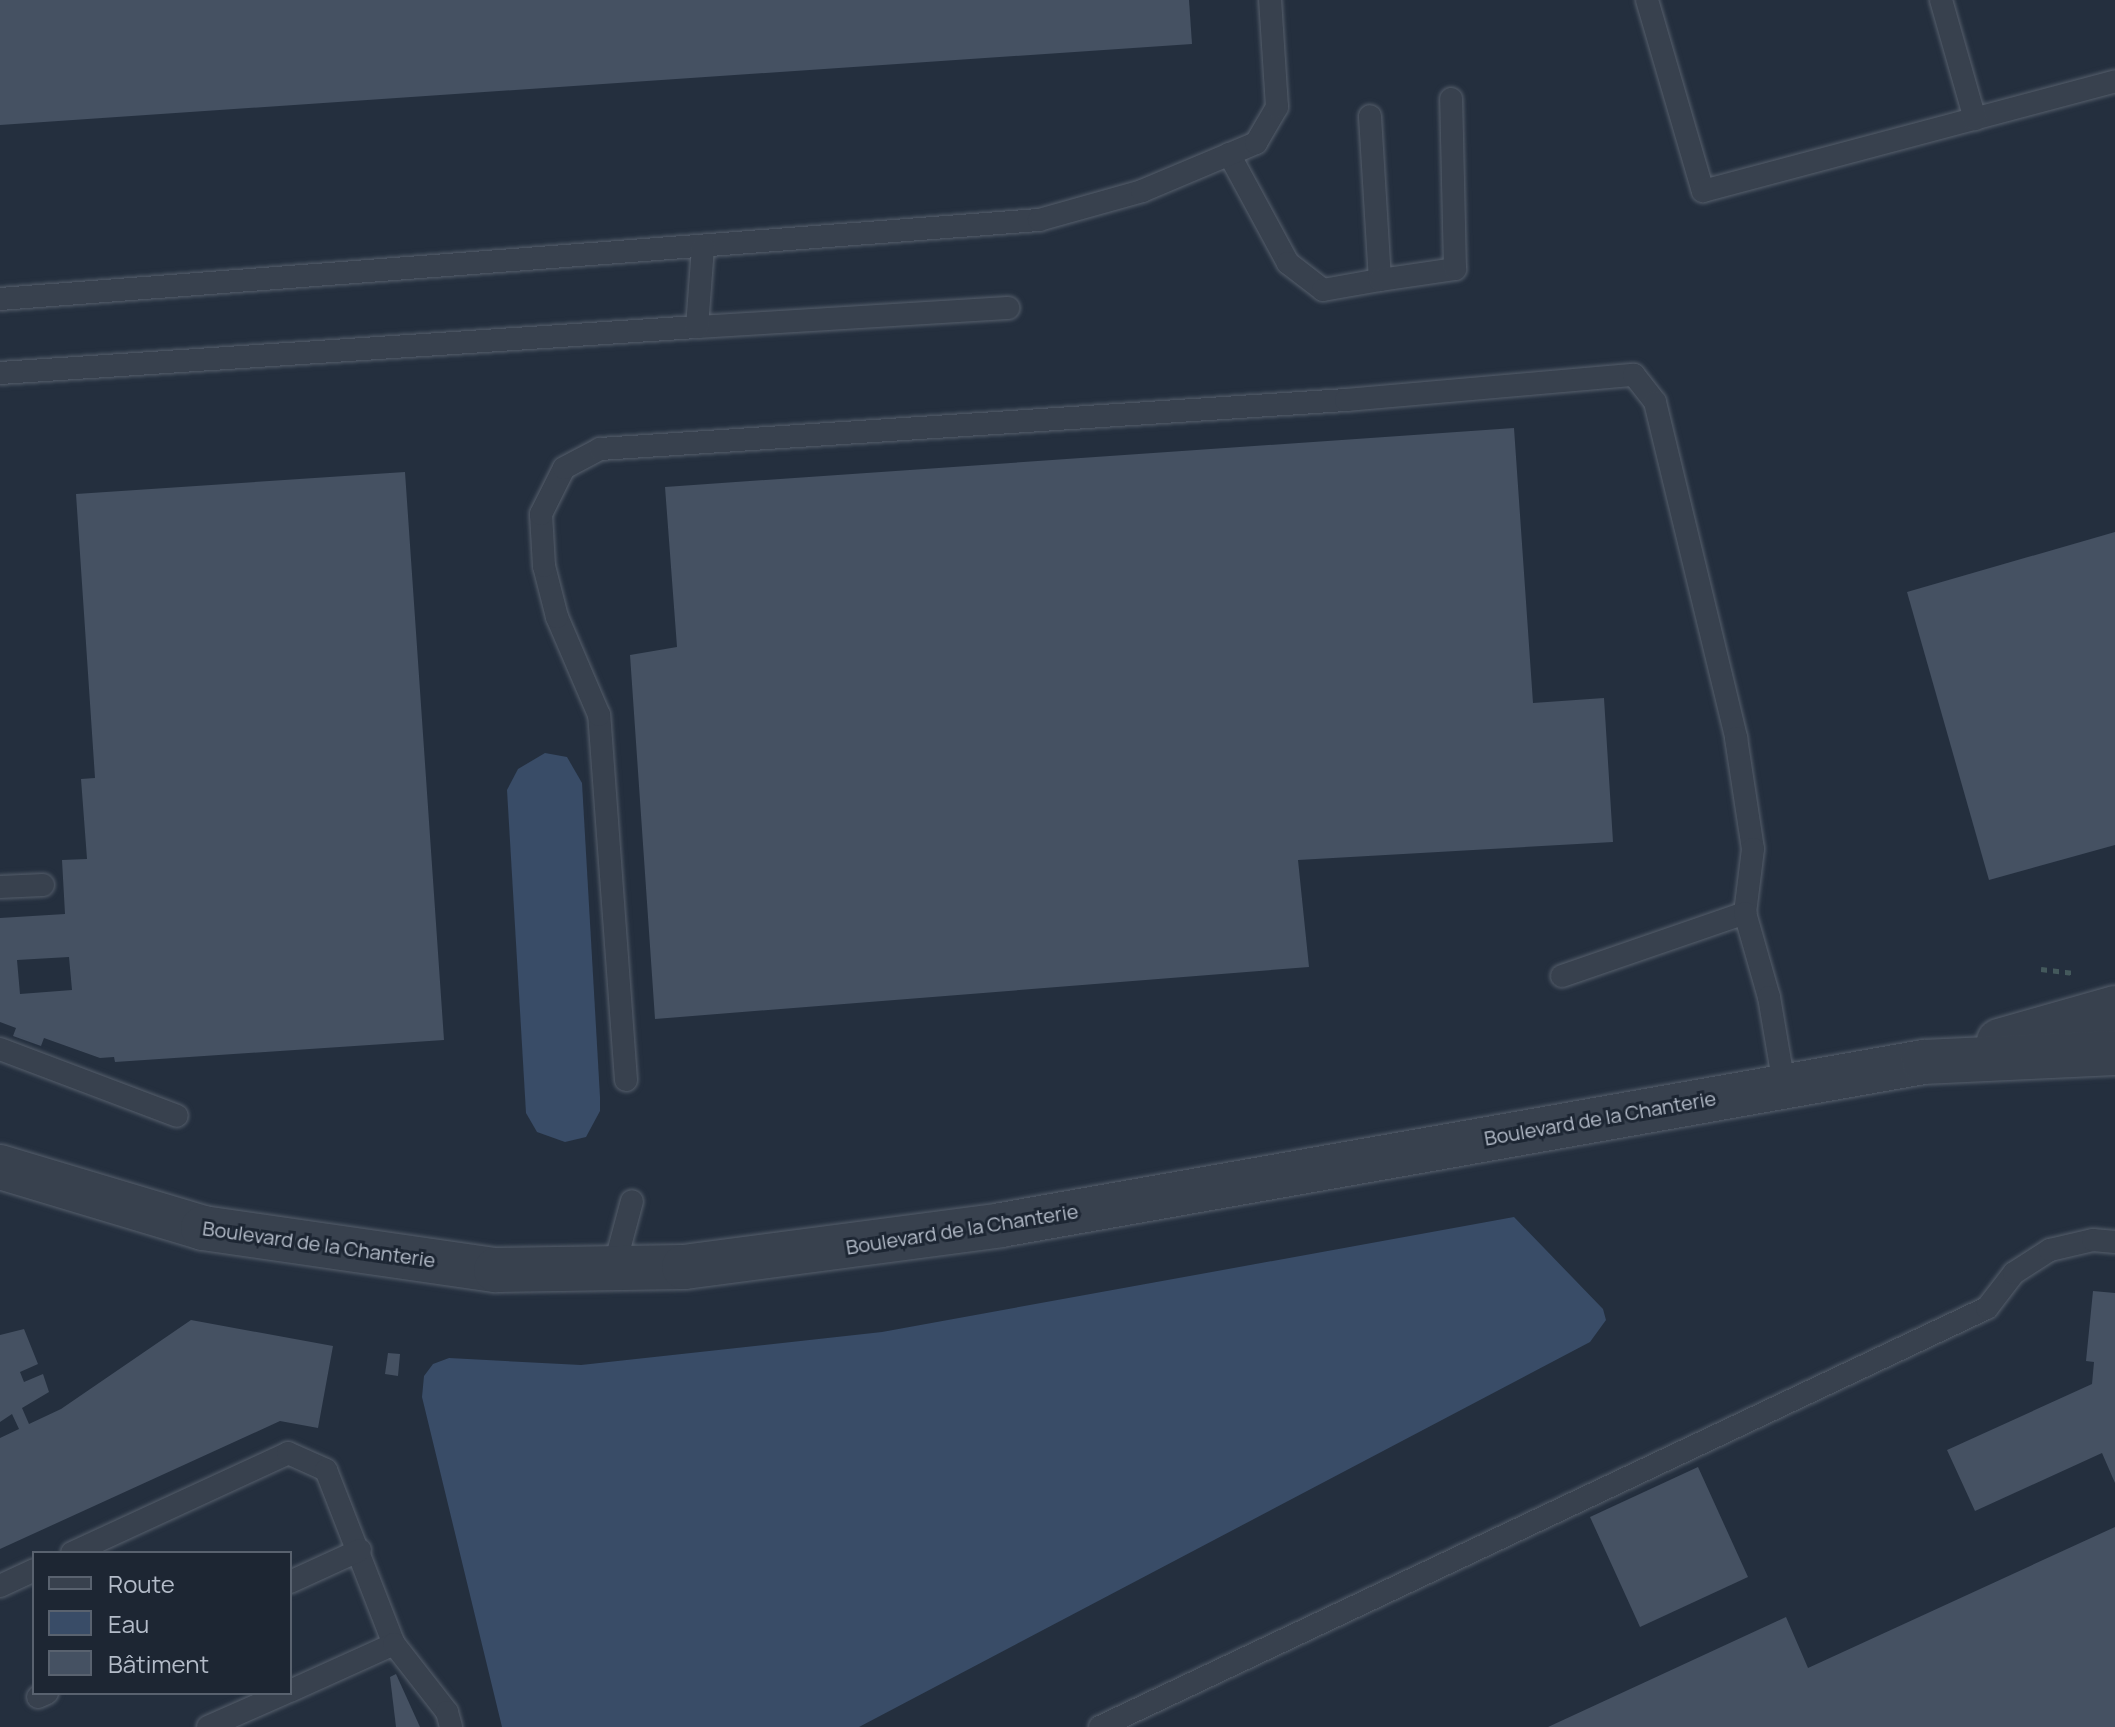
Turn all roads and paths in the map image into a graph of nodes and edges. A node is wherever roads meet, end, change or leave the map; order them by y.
1 (1270, 0) edge
2 (1647, 0) edge
3 (1941, 0) edge
4 (2115, 81) edge
5 (1451, 99) dead end
6 (1370, 116) dead end
7 (1975, 119) junction
8 (1229, 154) junction
9 (703, 247) junction
10 (1380, 280) junction
11 (0, 299) edge
12 (1008, 308) dead end
13 (697, 327) junction
14 (0, 373) edge
15 (43, 885) dead end
16 (0, 887) edge
17 (1745, 913) junction
18 (1562, 976) dead end
19 (2115, 1008) edge
20 (0, 1049) edge
21 (2115, 1053) edge
22 (1924, 1062) junction
23 (626, 1080) dead end
24 (1784, 1085) junction
25 (177, 1116) dead end
26 (0, 1167) edge
27 (632, 1201) dead end
28 (2115, 1242) edge
29 (614, 1268) junction
30 (360, 1550) junction
31 (76, 1551) edge
32 (32, 1571) edge
33 (292, 1581) edge
34 (0, 1586) edge
35 (394, 1644) junction
36 (292, 1690) edge
37 (280, 1695) edge
38 (208, 1727) edge
39 (451, 1727) edge
40 (1100, 1727) edge

1 - 8 lane
2 - 7 lane
3 - 7 lane
4 - 7 lane
5 - 10 lane
6 - 10 lane
8 - 9 lane
8 - 10 lane
9 - 11 lane
9 - 13 lane
12 - 13 lane
13 - 14 lane
15 - 16 lane
17 - 18 lane
17 - 23 lane
17 - 24 lane
19 - 22 street, Boulevard de la Chanterie
20 - 25 lane
21 - 22 street, Boulevard de la Chanterie
22 - 24 street, Boulevard de la Chanterie
24 - 29 street, Boulevard de la Chanterie
26 - 29 street, Boulevard de la Chanterie
27 - 29 lane
28 - 40 lane
30 - 31 lane
30 - 33 lane
30 - 35 lane
32 - 34 lane
35 - 36 lane
35 - 39 lane
37 - 38 lane

